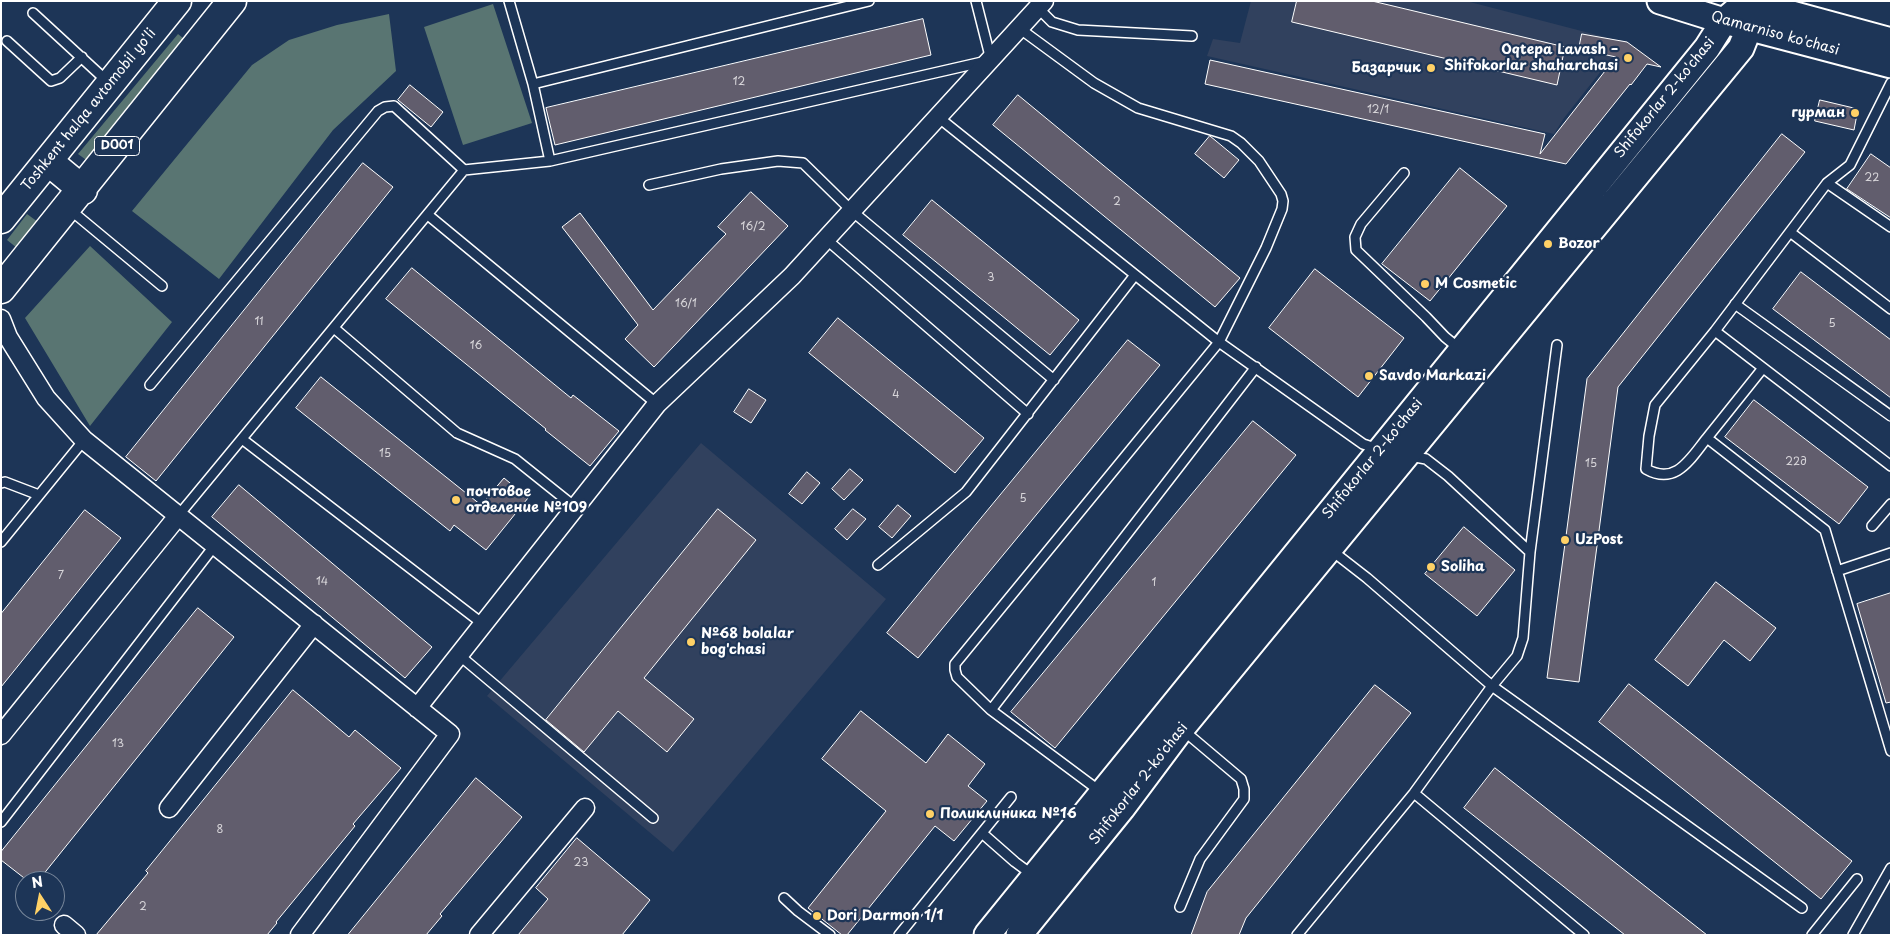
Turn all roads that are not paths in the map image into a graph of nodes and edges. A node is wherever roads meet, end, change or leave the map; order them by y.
1 (178, 1) edge
2 (232, 1) edge
3 (508, 1) edge
4 (869, 1) edge
5 (976, 1) edge
6 (1660, 1) edge
7 (1745, 1) edge
8 (1041, 5) edge
9 (33, 13) dead end
10 (1724, 21) junction
11 (1019, 28) junction
12 (1749, 28) junction
13 (1192, 36) dead end
14 (7, 41) dead end
15 (1891, 41) edge
16 (82, 58) junction
17 (991, 60) junction
18 (1891, 65) edge
19 (1891, 83) edge
20 (110, 84) junction
21 (534, 84) junction
22 (938, 117) junction
23 (48, 161) junction
24 (550, 161) junction
25 (464, 170) junction
26 (1404, 173) dead end
27 (1827, 183) junction
28 (649, 185) dead end
29 (75, 199) junction
30 (852, 211) junction
31 (428, 215) junction
32 (1, 219) edge
33 (1891, 227) edge
34 (1790, 232) junction
35 (826, 239) junction
36 (1135, 275) junction
37 (162, 286) dead end
38 (1, 289) edge
39 (1735, 304) junction
40 (1891, 309) edge
41 (1, 318) edge
42 (334, 328) junction
43 (1715, 331) junction
44 (1219, 342) junction
45 (1557, 345) dead end
46 (1462, 351) junction
47 (1256, 367) junction
48 (1762, 368) junction
49 (1054, 380) junction
50 (150, 385) dead end
51 (657, 404) junction
52 (1028, 414) junction
53 (1891, 416) edge
54 (1707, 438) junction
55 (242, 439) junction
56 (84, 440) junction
57 (1394, 452) junction
58 (1891, 466) edge
59 (1, 483) edge
60 (39, 495) junction
61 (1891, 504) edge
62 (575, 507) junction
63 (178, 516) junction
64 (1872, 526) dead end
65 (1, 542) edge
66 (1321, 542) junction
67 (215, 545) junction
68 (1530, 552) junction
69 (1891, 553) edge
70 (878, 564) dead end
71 (1837, 571) junction
72 (314, 624) junction
73 (483, 624) junction
74 (459, 655) junction
75 (1492, 686) junction
76 (417, 708) junction
77 (991, 710) junction
78 (1181, 729) junction
79 (1, 735) edge
80 (1891, 751) edge
81 (1414, 793) junction
82 (1011, 797) dead end
83 (1112, 801) junction
84 (169, 808) dead end
85 (585, 808) dead end
86 (653, 818) dead end
87 (1, 822) edge
88 (982, 833) junction
89 (1891, 868) edge
90 (1034, 876) junction
91 (1857, 880) dead end
92 (784, 898) dead end
93 (1180, 907) dead end
94 (1802, 908) dead end
95 (300, 935) edge
96 (478, 935) edge
97 (830, 935) edge
98 (899, 935) edge
99 (987, 935) edge
100 (1019, 935) edge
101 (1297, 935) edge
102 (1584, 935) edge
103 (1812, 935) edge
104 (1853, 935) edge

1 - 20 highway, Toshkent halqa avtomobil yo'li
2 - 29 highway, D001
3 - 21 lane
4 - 21 lane
5 - 17 lane
6 - 10 street, Qamarniso ko'chasi
7 - 10 street, Shifokorlar 2-ko'chasi
7 - 12 street
7 - 15 street, Qamarniso ko'chasi
8 - 11 street
8 - 13 lane
9 - 16 lane
10 - 12 street, Qamarniso ko'chasi
10 - 46 street, Shifokorlar 2-ko'chasi
11 - 17 street
11 - 44 lane
12 - 18 street, Qamarniso ko'chasi
12 - 57 street, Shifokorlar 2-ko'chasi
14 - 16 lane
16 - 20 lane
17 - 22 street
17 - 24 lane
19 - 27 lane
20 - 23 highway, Toshkent halqa avtomobil yo'li
21 - 24 lane
22 - 30 street
22 - 36 lane
23 - 29 highway
23 - 32 highway, Toshkent halqa avtomobil yo'li
24 - 25 lane
25 - 31 lane
25 - 50 lane
26 - 46 lane
27 - 33 lane
27 - 34 lane
28 - 30 lane
29 - 37 lane
29 - 38 highway, D001
30 - 35 street
30 - 49 lane
31 - 42 lane
31 - 51 lane
34 - 39 lane
34 - 40 lane
35 - 51 street
35 - 52 lane
36 - 44 lane
36 - 49 lane
39 - 43 lane
39 - 53 lane
41 - 56 street
42 - 55 lane
42 - 62 lane
43 - 48 lane
43 - 54 lane
44 - 47 lane
44 - 77 lane
45 - 68 lane
46 - 57 street, Shifokorlar 2-ko'chasi
47 - 57 lane
47 - 77 lane
48 - 54 lane
48 - 58 lane
49 - 52 lane
51 - 62 street
52 - 70 lane
54 - 71 lane
55 - 63 lane
55 - 73 lane
56 - 60 lane
56 - 63 street
57 - 66 street, Shifokorlar 2-ko'chasi
57 - 68 lane
59 - 60 lane
60 - 65 lane
61 - 64 lane
62 - 73 street
63 - 67 street
63 - 79 street
66 - 75 lane
66 - 78 street, Shifokorlar 2-ko'chasi
66 - 83 street, Shifokorlar 2-ko'chasi
67 - 72 street
67 - 87 lane
68 - 75 lane
69 - 71 lane
71 - 80 lane
72 - 76 street
72 - 84 street
73 - 74 street
74 - 76 street
74 - 86 lane
75 - 81 lane
75 - 94 lane
76 - 95 street
77 - 83 lane
78 - 83 street, Shifokorlar 2-ko'chasi
78 - 93 lane
81 - 101 lane
81 - 102 lane
82 - 88 lane
83 - 90 street, Shifokorlar 2-ko'chasi
83 - 100 street, Shifokorlar 2-ko'chasi
85 - 96 street
88 - 90 lane
88 - 98 lane
89 - 104 lane
90 - 99 street, Shifokorlar 2-ko'chasi
91 - 103 lane
92 - 97 lane

